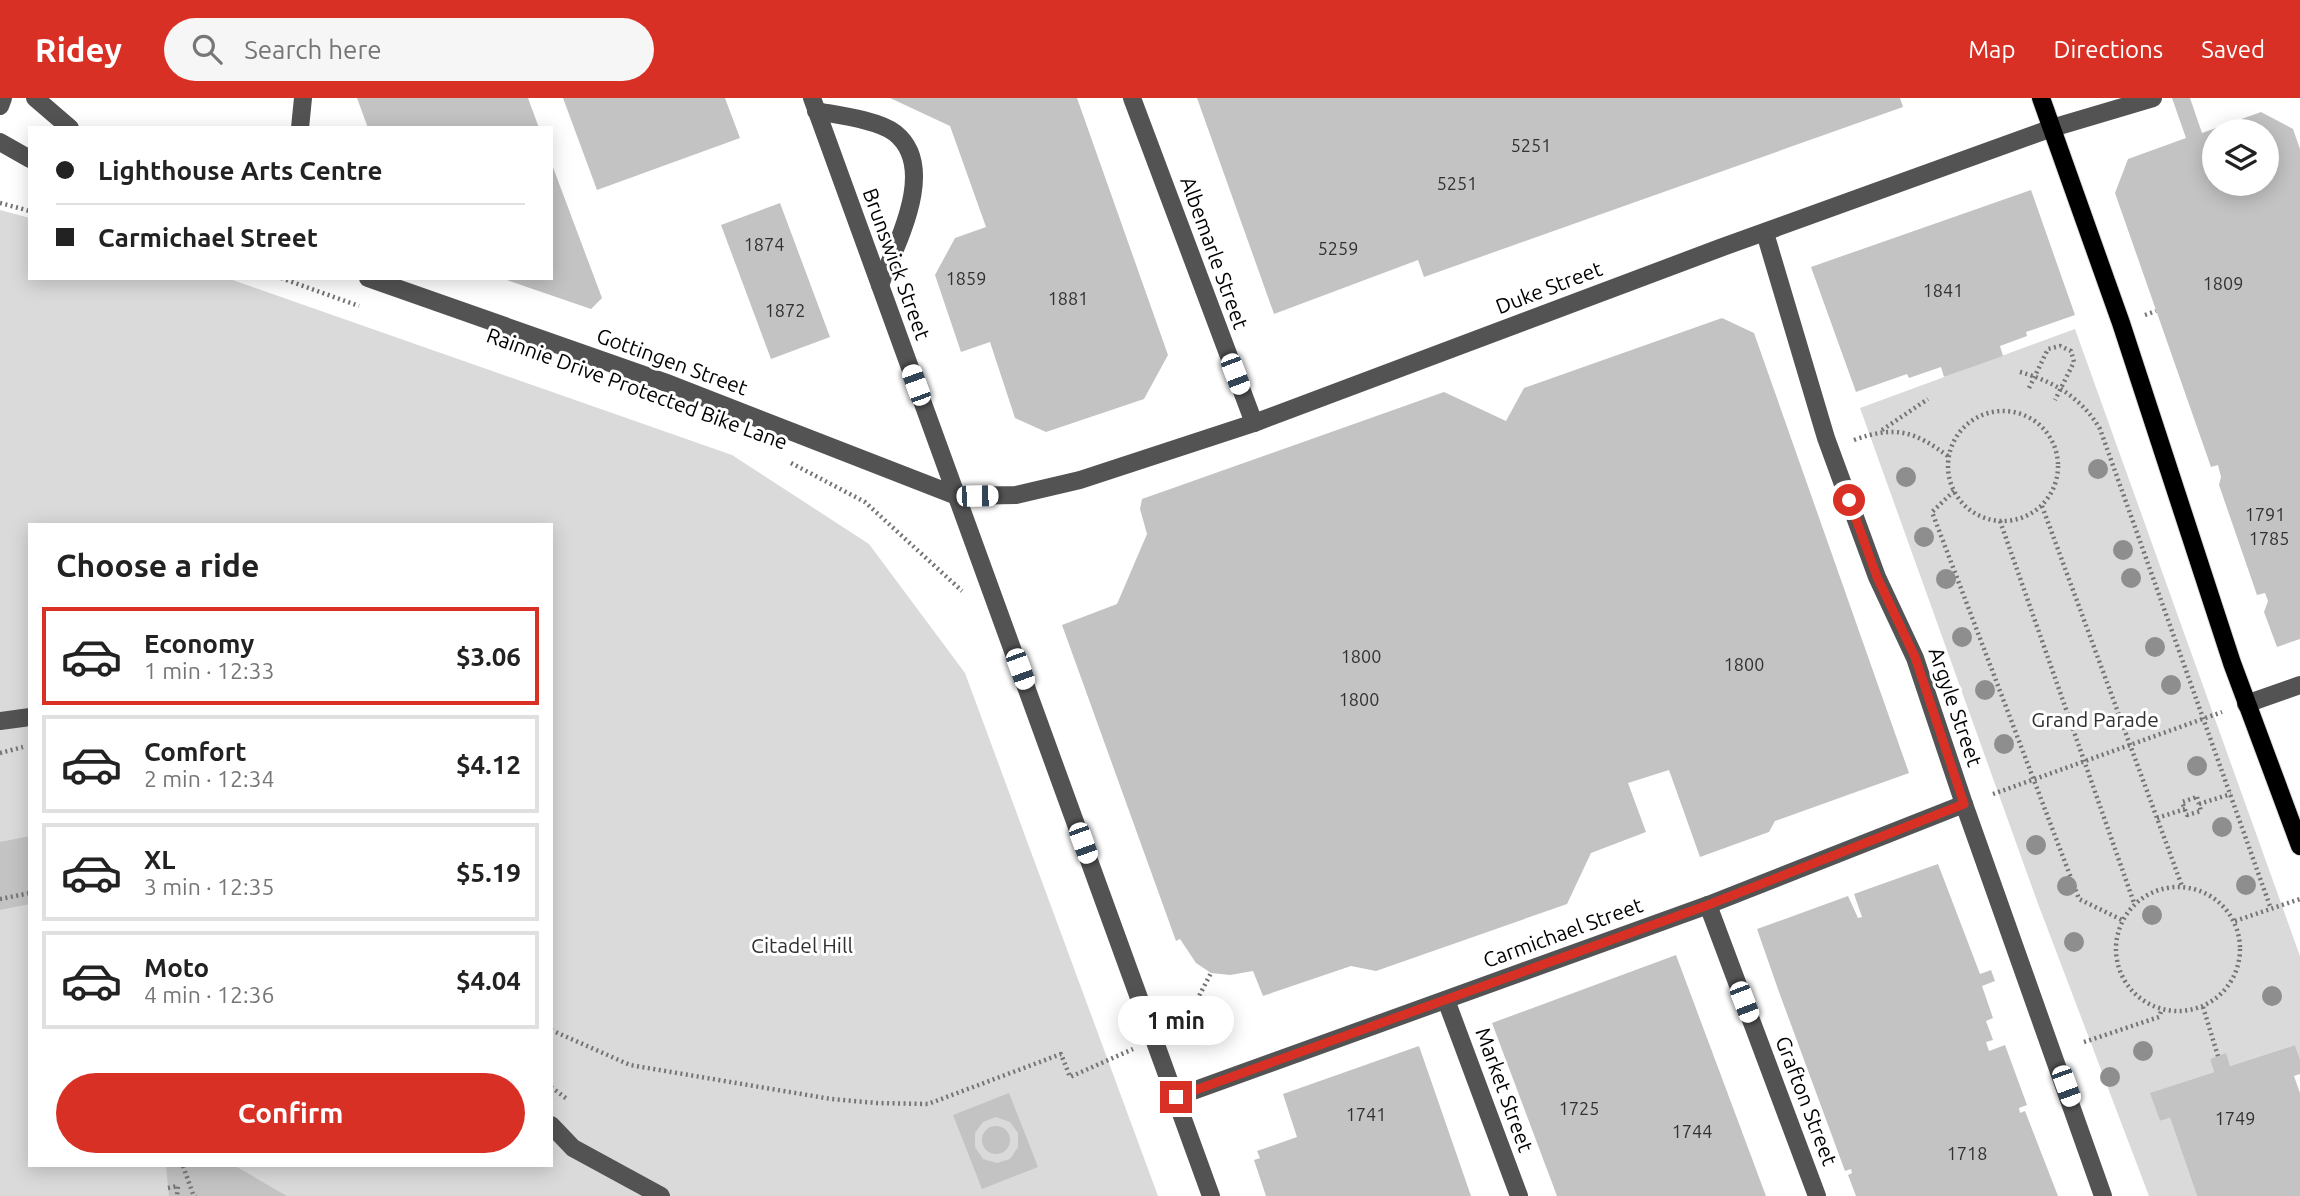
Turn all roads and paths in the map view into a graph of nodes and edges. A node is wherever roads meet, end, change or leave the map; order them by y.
1 (3, 98) edge
2 (35, 98) edge
3 (303, 98) edge
4 (1132, 98) edge
5 (2041, 98) edge
6 (2153, 98) edge
7 (814, 104) edge
8 (0, 106) edge
9 (68, 126) edge
10 (300, 126) edge
11 (2052, 128) junction
12 (0, 142) edge
13 (28, 158) edge
14 (0, 203) edge
15 (28, 210) edge
16 (1765, 233) junction
17 (287, 280) edge
18 (374, 280) edge
19 (880, 285) junction
20 (372, 310) dead end
21 (2020, 372) dead end
22 (2035, 376) junction
23 (2029, 388) dead end
24 (2061, 388) junction
25 (1928, 399) dead end
26 (2055, 400) dead end
27 (1254, 424) junction
28 (1882, 430) junction
29 (1830, 449) junction
30 (1949, 457) junction
31 (784, 459) dead end
32 (1954, 491) junction
33 (957, 496) junction
34 (2042, 506) junction
35 (2000, 521) junction
36 (964, 594) dead end
37 (2300, 685) edge
38 (2246, 704) junction
39 (28, 717) edge
40 (2205, 719) junction
41 (0, 721) edge
42 (28, 744) edge
43 (2130, 745) junction
44 (0, 752) edge
45 (2085, 762) junction
46 (2034, 780) junction
47 (1993, 794) dead end
48 (2231, 794) junction
49 (1964, 804) junction
50 (2199, 804) junction
51 (2185, 809) junction
52 (2157, 818) junction
53 (2300, 846) edge
54 (2182, 886) junction
55 (28, 893) edge
56 (0, 899) edge
57 (2300, 899) edge
58 (2134, 903) junction
59 (1708, 905) junction
60 (2271, 909) junction
61 (2122, 920) junction
62 (2235, 921) junction
63 (1211, 972) dead end
64 (1446, 1000) junction
65 (2203, 1007) junction
66 (2162, 1009) junction
67 (553, 1031) edge
68 (1155, 1040) junction
69 (2084, 1042) dead end
70 (2218, 1056) dead end
71 (553, 1088) edge
72 (1176, 1097) junction
73 (567, 1099) dead end
74 (553, 1127) edge
75 (183, 1167) edge
76 (168, 1188) dead end
77 (177, 1196) edge
78 (196, 1196) edge
79 (661, 1196) edge
80 (1210, 1196) edge
81 (1519, 1196) edge
82 (1817, 1196) edge
83 (2103, 1196) edge

1 - 8 street
2 - 9 street
3 - 10 street
4 - 27 street, Albemarle Street
5 - 11 main road
6 - 11 street, Duke Street
7 - 19 street, Brunswick Street
7 - 19 street
11 - 16 street, Duke Street
11 - 38 main road
12 - 13 street
14 - 15 path
16 - 27 street, Duke Street
16 - 29 street, Argyle Street
17 - 20 path
18 - 33 street, Gottingen Street
19 - 33 street, Brunswick Street
21 - 22 path
22 - 23 path
22 - 24 path
22 - 24 path
24 - 26 path
24 - 40 path
25 - 28 path
27 - 33 street, Duke Street
28 - 29 path
28 - 30 path
29 - 49 street, Argyle Street
30 - 32 path
30 - 34 path
31 - 36 path, Rainnie Drive Protected Bike Lane
32 - 35 path
32 - 46 path
33 - 68 street, Brunswick Street
34 - 35 path
34 - 43 path
35 - 45 path
37 - 38 street
38 - 40 path
38 - 53 main road
39 - 41 street
40 - 43 path
40 - 48 path
42 - 44 path
43 - 45 path
43 - 52 path
45 - 46 path
45 - 58 path
46 - 47 path
46 - 61 path
48 - 50 path
48 - 60 path
49 - 59 street, Carmichael Street
49 - 83 street, Argyle Street
50 - 51 path
50 - 51 path
51 - 52 path
52 - 54 path
54 - 58 path
54 - 62 path
55 - 56 path
57 - 60 path
58 - 61 path
59 - 64 street, Carmichael Street
59 - 82 street, Grafton Street
60 - 62 path
61 - 66 path
62 - 65 path
63 - 68 path
64 - 72 street, Carmichael Street
64 - 81 street, Market Street
65 - 66 path
65 - 70 path
66 - 69 path
67 - 68 path
68 - 72 street, Brunswick Street
71 - 73 path
72 - 80 street, Brunswick Street
74 - 79 street
75 - 78 path
76 - 77 path

